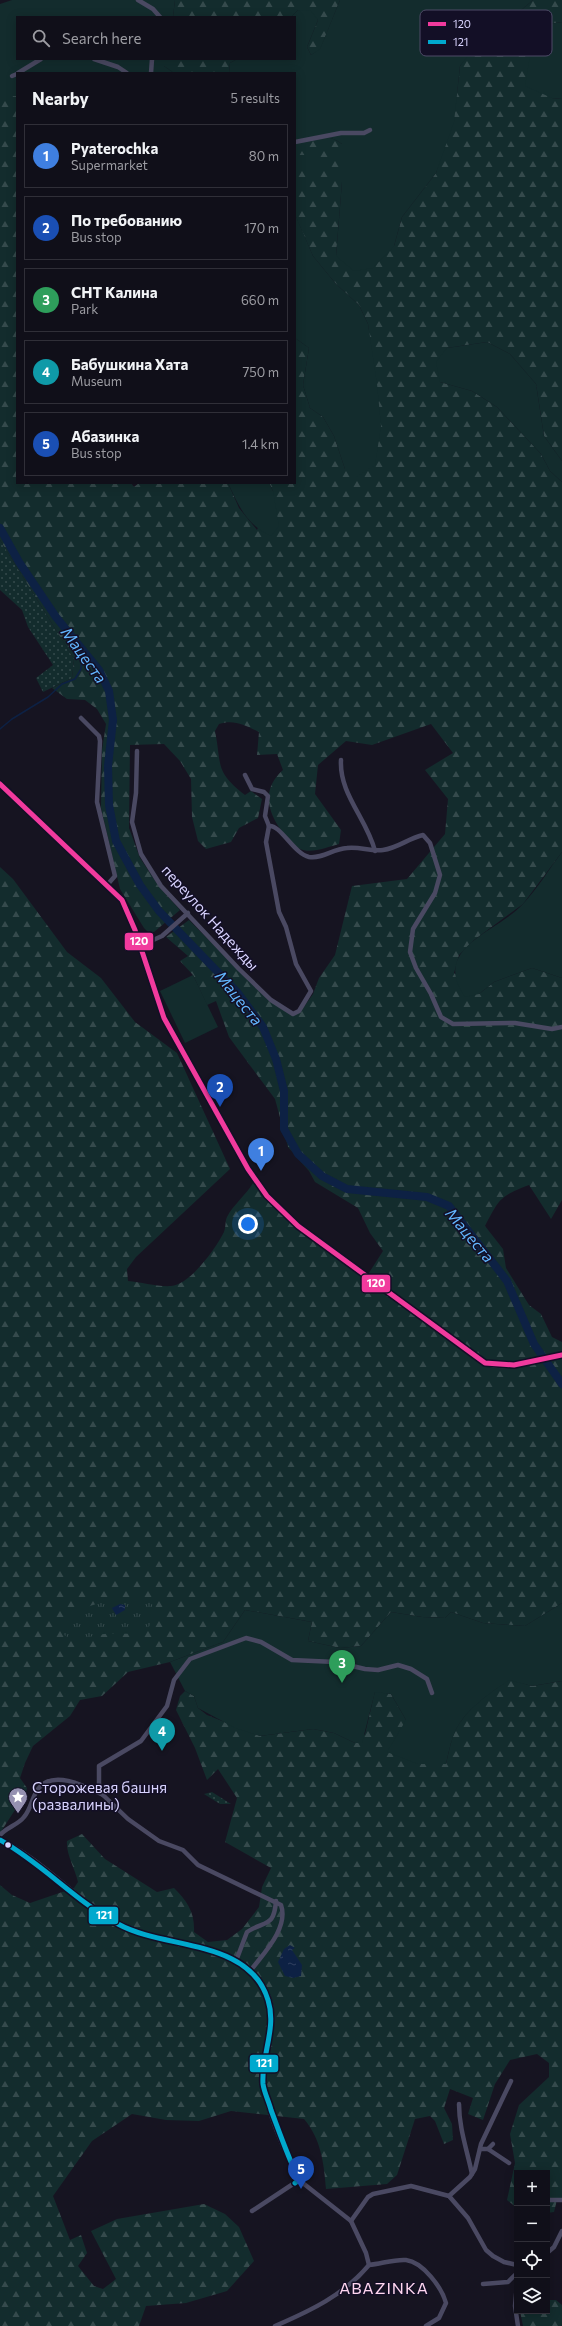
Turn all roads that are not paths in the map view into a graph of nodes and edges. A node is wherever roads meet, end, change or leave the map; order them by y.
1 (138, 0) edge
2 (159, 16) edge
3 (39, 60) edge
4 (97, 60) edge
5 (152, 60) edge
6 (20, 72) edge
7 (126, 72) edge
8 (151, 72) edge
9 (16, 74) edge
10 (12, 76) dead end
11 (370, 130) dead end
12 (296, 142) edge
13 (81, 718) dead end
14 (137, 751) dead end
15 (341, 760) dead end
16 (245, 775) dead end
17 (0, 784) edge
18 (269, 826) junction
19 (375, 851) junction
20 (108, 884) junction
21 (188, 913) junction
22 (140, 946) junction
23 (562, 1027) edge
24 (562, 1355) edge
25 (432, 1693) dead end
26 (99, 1784) junction
27 (93, 1790) junction
28 (103, 1795) junction
29 (0, 1835) edge
30 (0, 1840) edge
31 (276, 1901) junction
32 (236, 1961) junction
33 (251, 1970) junction
34 (511, 2081) dead end
35 (459, 2104) dead end
36 (493, 2144) dead end
37 (480, 2149) junction
38 (488, 2149) junction
39 (509, 2163) dead end
40 (472, 2174) junction
41 (299, 2180) junction
42 (448, 2196) junction
43 (550, 2200) edge
44 (562, 2200) edge
45 (252, 2211) dead end
46 (352, 2221) junction
47 (562, 2232) edge
48 (550, 2250) edge
49 (514, 2264) edge
50 (369, 2265) junction
51 (514, 2276) edge
52 (483, 2284) dead end
53 (516, 2314) edge
54 (275, 2326) edge
55 (426, 2326) edge
56 (518, 2326) edge

1 - 2 street
3 - 6 street
4 - 7 street
5 - 8 street
9 - 10 street
11 - 12 street
13 - 20 street
14 - 21 street, переулок Надежды
15 - 19 street
16 - 18 street
17 - 20 street
18 - 19 street
18 - 21 street, переулок Надежды
19 - 23 street
20 - 22 street
21 - 22 street
22 - 24 street
25 - 26 street
26 - 27 street
26 - 28 street
27 - 28 street
27 - 29 street
28 - 31 street
30 - 32 street
31 - 32 street
31 - 33 street
32 - 33 street
33 - 41 street
34 - 37 street
35 - 40 street
36 - 38 street
37 - 38 street
37 - 40 street
38 - 39 street
40 - 42 street
41 - 45 street
41 - 46 street
42 - 46 street
42 - 49 street
43 - 44 street
46 - 50 street
47 - 48 street
50 - 54 street
50 - 55 street
51 - 52 street
53 - 56 street

